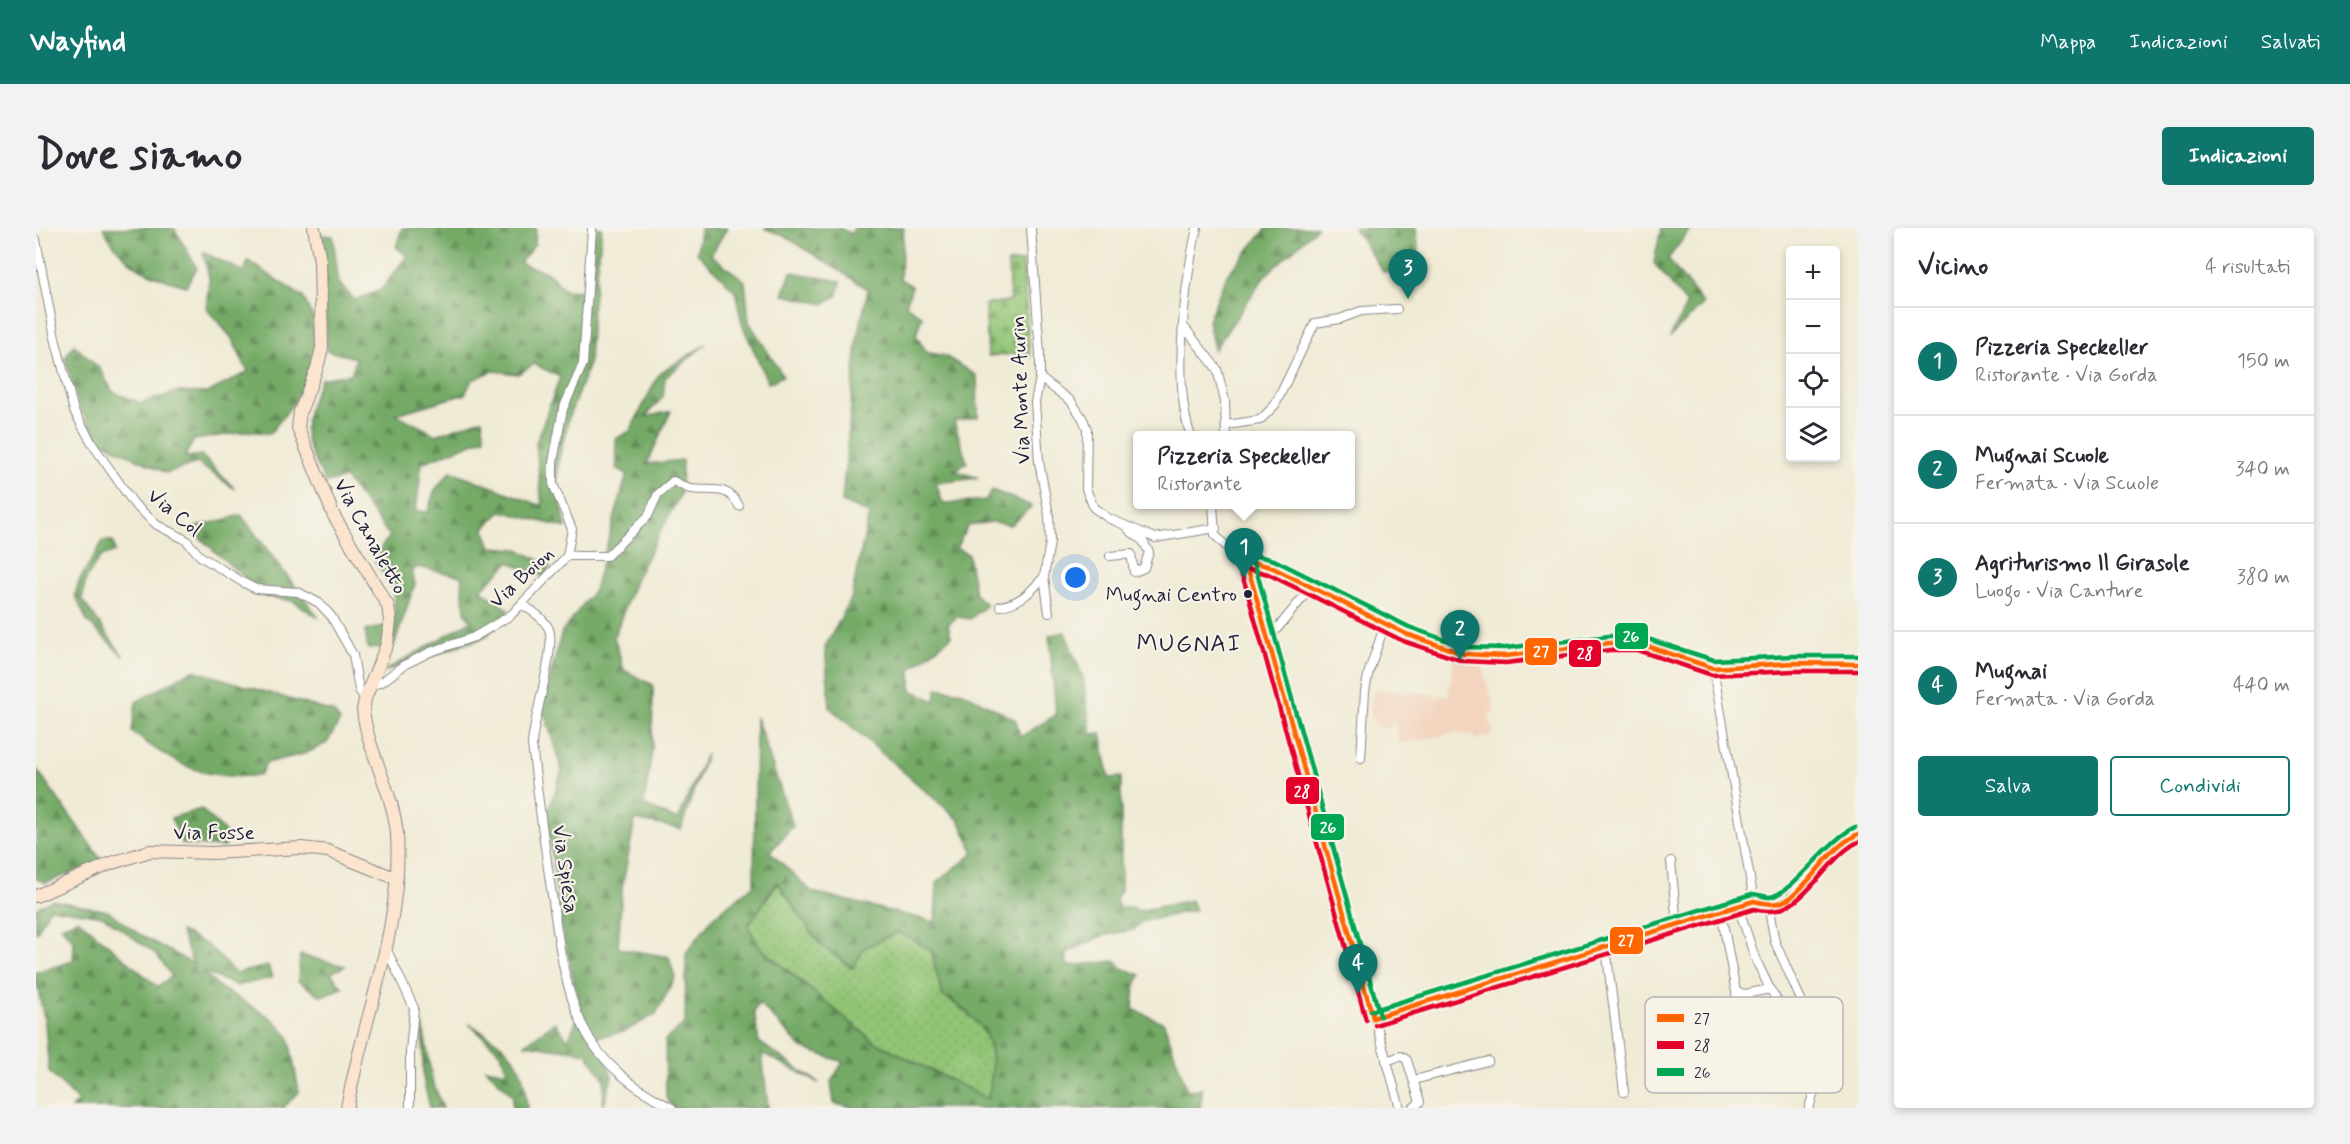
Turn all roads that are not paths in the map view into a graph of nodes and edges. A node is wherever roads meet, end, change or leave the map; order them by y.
1 (314, 228) edge
2 (592, 228) edge
3 (1197, 228) edge
4 (1032, 233) edge
5 (36, 240) edge
6 (1397, 309) dead end
7 (1185, 328) junction
8 (1040, 378) junction
9 (1227, 425) junction
10 (1190, 431) edge
11 (1226, 431) edge
12 (739, 506) dead end
13 (1214, 509) edge
14 (1128, 527) junction
15 (1216, 528) junction
16 (567, 556) junction
17 (1110, 556) dead end
18 (1240, 559) junction
19 (1044, 576) junction
20 (1312, 590) junction
21 (522, 604) junction
22 (1000, 606) dead end
23 (1049, 613) dead end
24 (1385, 624) junction
25 (1267, 641) junction
26 (1858, 664) edge
27 (1713, 668) junction
28 (370, 686) junction
29 (365, 699) junction
30 (1361, 758) dead end
31 (1858, 834) edge
32 (1671, 861) dead end
33 (395, 878) junction
34 (36, 896) edge
35 (1754, 901) junction
36 (1768, 905) junction
37 (1738, 906) junction
38 (1721, 912) junction
39 (1677, 926) junction
40 (386, 948) junction
41 (1606, 948) junction
42 (1770, 989) junction
43 (1736, 992) junction
44 (1736, 997) edge
45 (1775, 997) edge
46 (1800, 997) edge
47 (1373, 1018) junction
48 (1386, 1061) junction
49 (1488, 1061) dead end
50 (1413, 1080) junction
51 (1624, 1092) dead end
52 (1812, 1093) edge
53 (347, 1108) edge
54 (410, 1108) edge
55 (672, 1108) edge
56 (1400, 1108) edge
57 (1413, 1108) edge
58 (1809, 1108) edge

1 - 28 street, Via Canaletto
2 - 16 street
3 - 7 street
4 - 8 street, Via Monte Aurin
5 - 29 street, Via Col
6 - 9 street
7 - 9 street
7 - 10 street
8 - 14 street
8 - 19 street, Via Monte Aurin
9 - 11 street
12 - 16 street, Via Boion
13 - 15 street
14 - 15 street
14 - 17 street
15 - 18 street
16 - 21 street, Via Boion
18 - 20 street
18 - 25 street
19 - 22 street
19 - 23 street, Via Monte Aurin
20 - 24 street
20 - 25 street
21 - 28 street, Via Boion
21 - 55 street, Via Spiesa
24 - 27 street
24 - 30 street
25 - 47 street
26 - 27 street
27 - 35 street
28 - 29 street, Via Canaletto
29 - 33 street, Via Canaletto
31 - 36 street
32 - 39 street
33 - 34 street, Via Fosse
33 - 40 street, Via Canaletto
35 - 36 street
35 - 37 street
36 - 46 street
37 - 38 street
37 - 42 street
38 - 39 street
38 - 43 street
39 - 41 street
40 - 53 street, Via Canaletto
40 - 54 street
41 - 47 street
41 - 51 street
42 - 43 street
42 - 45 street
43 - 44 street
47 - 48 street
48 - 50 street
48 - 56 street
49 - 50 street
50 - 57 street
52 - 58 street

